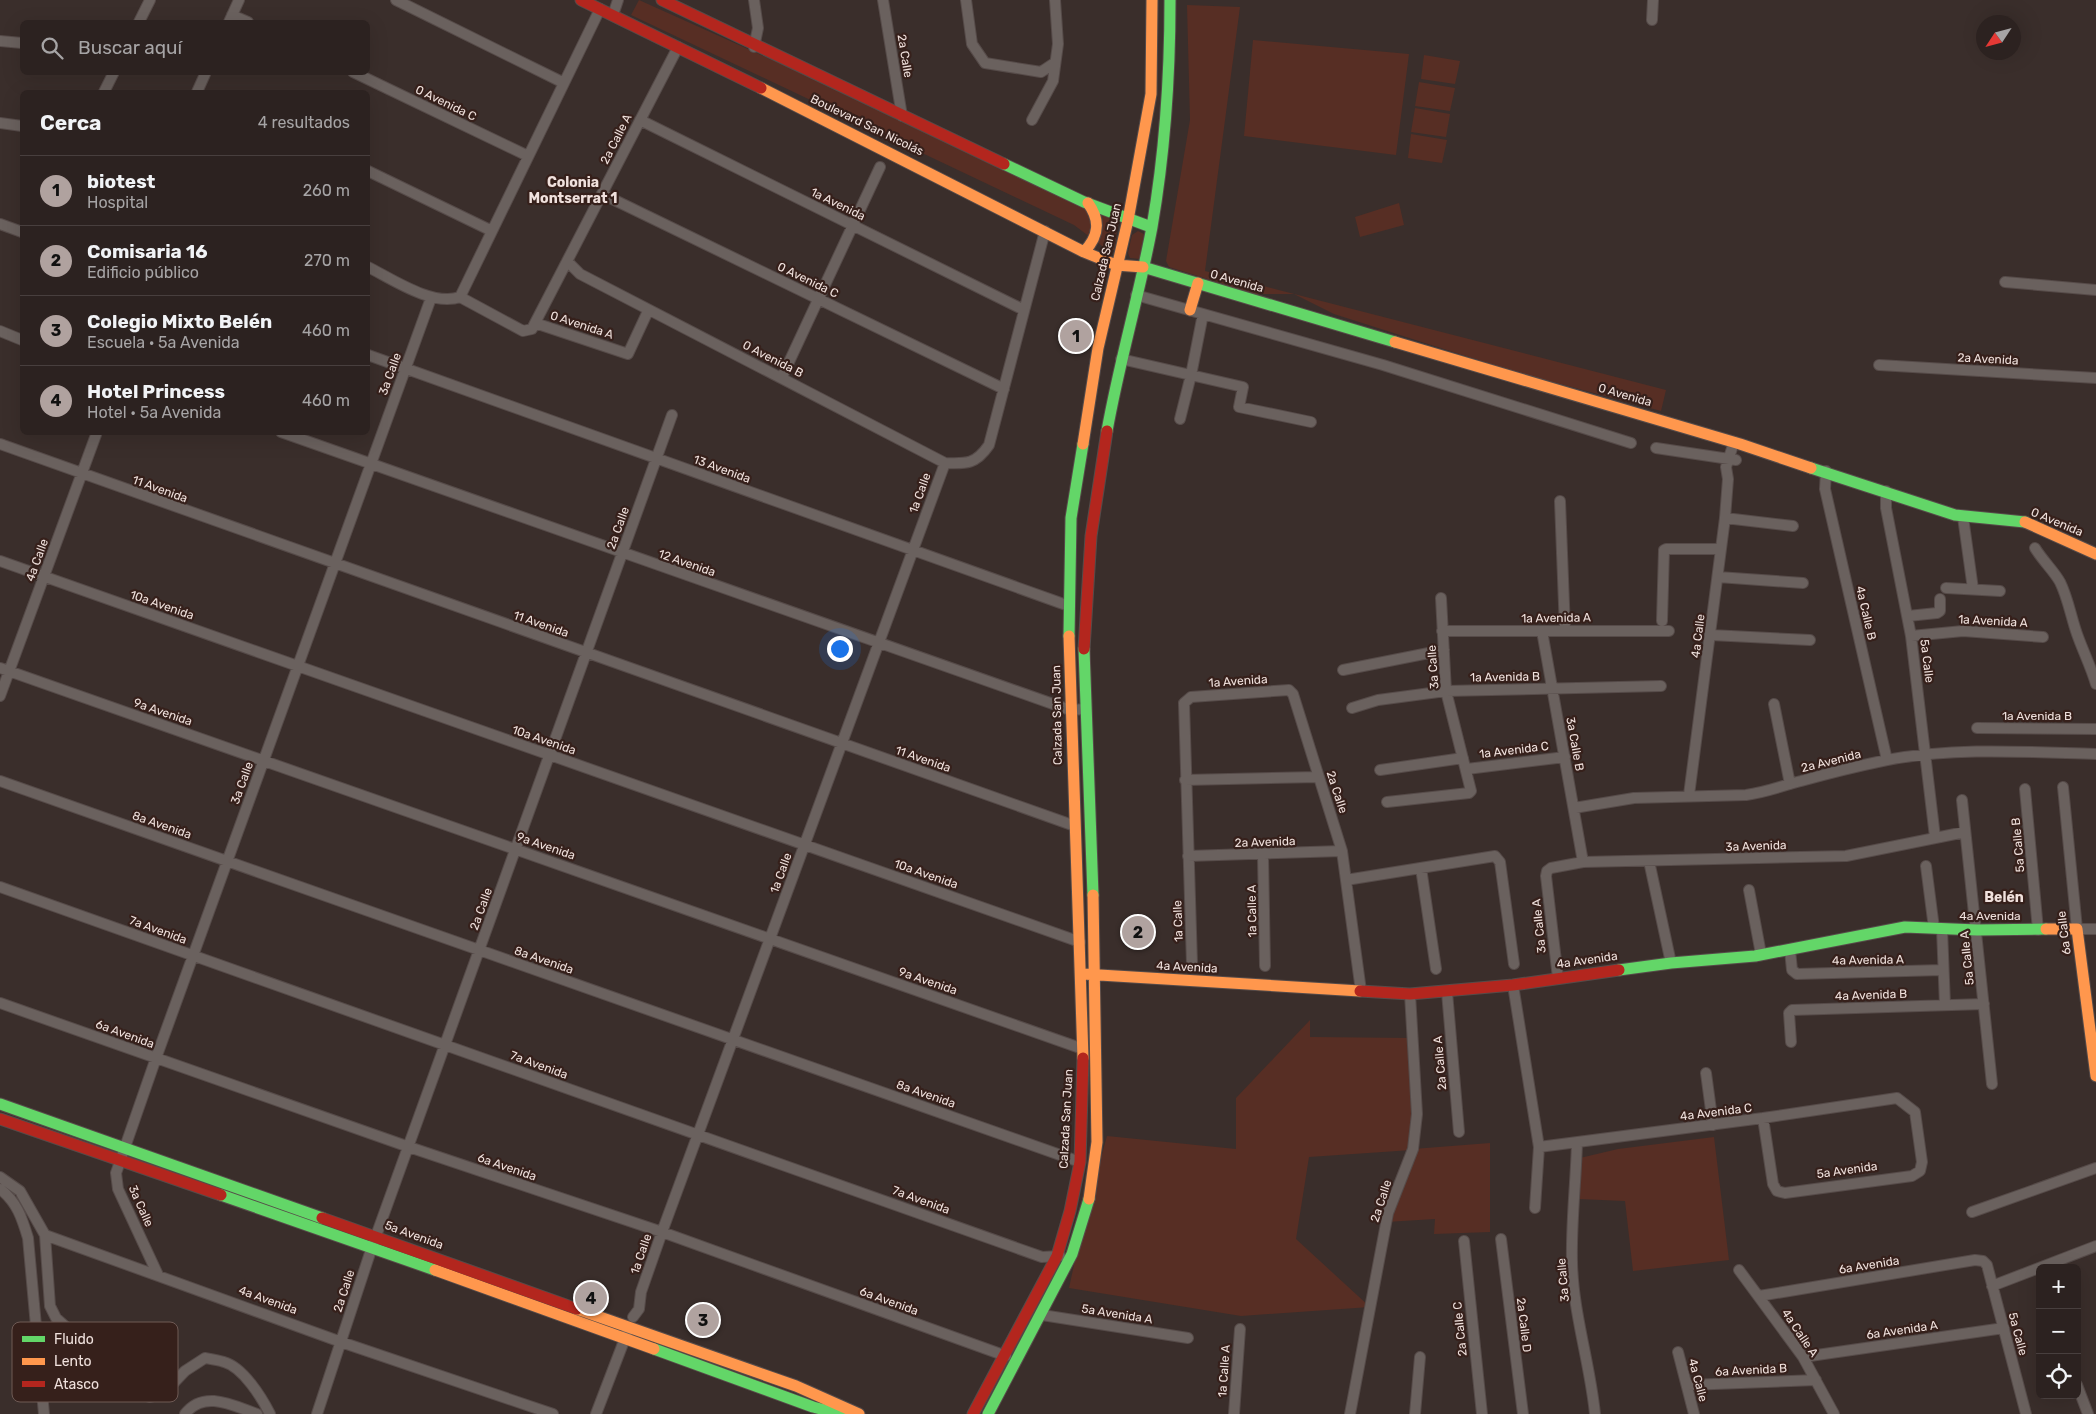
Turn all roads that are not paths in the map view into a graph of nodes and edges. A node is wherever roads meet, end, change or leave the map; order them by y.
1 (150, 0) edge
2 (240, 0) edge
3 (396, 0) edge
4 (581, 0) edge
5 (618, 0) edge
6 (662, 0) edge
7 (754, 0) edge
8 (883, 0) edge
9 (966, 0) edge
10 (1056, 0) edge
11 (1152, 0) edge
12 (1170, 0) edge
13 (1652, 0) edge
14 (600, 9) junction
15 (613, 15) junction
16 (230, 19) edge
17 (140, 20) edge
18 (1652, 20) dead end
19 (0, 41) edge
20 (20, 43) edge
21 (754, 46) junction
22 (678, 47) junction
23 (1053, 64) junction
24 (112, 75) edge
25 (205, 75) edge
26 (359, 75) edge
27 (564, 83) junction
28 (105, 90) edge
29 (201, 90) edge
30 (902, 116) junction
31 (640, 120) junction
32 (1032, 120) dead end
33 (0, 123) edge
34 (20, 126) edge
35 (528, 156) junction
36 (880, 167) dead end
37 (370, 171) edge
38 (602, 194) junction
39 (1088, 203) junction
40 (1128, 220) junction
41 (0, 224) edge
42 (854, 226) junction
43 (1151, 227) junction
44 (20, 231) edge
45 (492, 231) junction
46 (1045, 231) junction
47 (1084, 252) junction
48 (567, 261) junction
49 (1116, 265) junction
50 (1143, 267) junction
51 (370, 268) edge
52 (2005, 282) dead end
53 (1198, 284) junction
54 (2096, 290) edge
55 (1136, 295) junction
56 (460, 297) junction
57 (431, 298) junction
58 (820, 299) junction
59 (648, 310) junction
60 (1024, 310) junction
61 (1190, 310) junction
62 (1203, 314) junction
63 (535, 323) junction
64 (0, 332) edge
65 (20, 339) edge
66 (370, 356) edge
67 (1121, 359) junction
68 (1879, 365) dead end
69 (406, 369) junction
70 (1191, 375) junction
71 (782, 377) junction
72 (2096, 378) edge
73 (1004, 388) junction
74 (672, 414) dead end
75 (1180, 419) dead end
76 (1311, 422) dead end
77 (96, 435) edge
78 (289, 435) edge
79 (1631, 443) dead end
80 (1737, 443) junction
81 (0, 444) edge
82 (1656, 448) dead end
83 (656, 458) junction
84 (1732, 460) junction
85 (944, 463) junction
86 (371, 464) junction
87 (1826, 471) junction
88 (82, 474) junction
89 (1886, 491) junction
90 (1560, 501) dead end
91 (1962, 517) junction
92 (1071, 518) junction
93 (1725, 518) junction
94 (1793, 526) dead end
95 (2035, 548) dead end
96 (1721, 549) junction
97 (912, 550) junction
98 (622, 553) junction
99 (2096, 554) edge
100 (0, 561) edge
101 (335, 564) junction
102 (44, 577) junction
103 (1718, 577) junction
104 (1088, 580) junction
105 (1803, 583) dead end
106 (1946, 588) dead end
107 (1973, 589) junction
108 (2000, 591) dead end
109 (1441, 598) dead end
110 (1940, 599) dead end
111 (1069, 606) junction
112 (1908, 616) junction
113 (1662, 621) dead end
114 (1564, 630) junction
115 (1442, 631) junction
116 (1542, 631) junction
117 (1669, 631) dead end
118 (1711, 635) junction
119 (1912, 636) junction
120 (2043, 637) dead end
121 (1810, 640) dead end
122 (878, 644) junction
123 (1444, 650) junction
124 (586, 653) junction
125 (298, 666) junction
126 (5, 669) edge
127 (1343, 670) dead end
128 (2096, 684) edge
129 (1661, 686) dead end
130 (1553, 689) junction
131 (1446, 691) junction
132 (1292, 692) joint
133 (0, 696) edge
134 (1186, 699) joint
135 (1774, 704) dead end
136 (1352, 708) dead end
137 (1086, 709) junction
138 (1070, 710) junction
139 (1977, 728) dead end
140 (2096, 728) edge
141 (841, 744) junction
142 (1926, 754) junction
143 (2096, 754) edge
144 (550, 755) junction
145 (1565, 757) junction
146 (1463, 758) junction
147 (1887, 760) junction
148 (264, 761) junction
149 (1380, 770) dead end
150 (1467, 770) junction
151 (1318, 777) junction
152 (0, 780) edge
153 (1185, 780) junction
154 (1790, 784) junction
155 (2063, 788) dead end
156 (2025, 789) dead end
157 (1689, 795) junction
158 (1962, 800) dead end
159 (1387, 802) dead end
160 (1574, 808) junction
161 (1075, 826) junction
162 (1965, 832) junction
163 (1935, 836) junction
164 (804, 845) junction
165 (516, 849) junction
166 (1342, 851) junction
167 (1263, 855) junction
168 (1188, 856) junction
169 (227, 861) junction
170 (1649, 861) junction
171 (1583, 862) junction
172 (1926, 866) dead end
173 (1421, 868) junction
174 (1547, 871) joint
175 (1346, 880) junction
176 (0, 887) edge
177 (1749, 890) dead end
178 (1078, 914) junction
179 (1938, 928) junction
180 (2077, 929) junction
181 (2096, 929) edge
182 (1976, 930) junction
183 (2038, 930) junction
184 (770, 939) junction
185 (1094, 939) junction
186 (1080, 942) junction
187 (479, 950) junction
188 (1790, 950) junction
189 (1761, 954) junction
190 (193, 956) junction
191 (1670, 963) junction
192 (1192, 964) dead end
193 (1514, 964) dead end
194 (1265, 966) dead end
195 (1436, 969) dead end
196 (1942, 970) junction
197 (1080, 974) junction
198 (1094, 975) junction
199 (1558, 978) junction
200 (1513, 985) junction
201 (1361, 991) junction
202 (1447, 992) junction
203 (1410, 994) junction
204 (0, 1003) edge
205 (1984, 1004) junction
206 (1945, 1005) junction
207 (733, 1040) junction
208 (1791, 1042) dead end
209 (445, 1045) junction
210 (1083, 1048) junction
211 (156, 1058) junction
212 (2095, 1069) edge
213 (1706, 1073) dead end
214 (1992, 1084) dead end
215 (0, 1104) edge
216 (1764, 1118) junction
217 (0, 1119) edge
218 (1713, 1125) junction
219 (1459, 1132) dead end
220 (698, 1135) junction
221 (1577, 1142) junction
222 (409, 1147) junction
223 (1539, 1147) junction
224 (124, 1148) junction
225 (120, 1161) junction
226 (1080, 1162) junction
227 (2096, 1168) edge
228 (1920, 1171) joint
229 (0, 1177) edge
230 (0, 1189) edge
231 (1535, 1208) dead end
232 (1972, 1212) dead end
233 (662, 1232) junction
234 (44, 1235) junction
235 (376, 1236) junction
236 (1501, 1239) dead end
237 (1464, 1241) dead end
238 (2096, 1246) edge
239 (372, 1247) junction
240 (1072, 1254) junction
241 (1057, 1256) junction
242 (1983, 1261) joint
243 (1739, 1270) dead end
244 (158, 1275) junction
245 (1992, 1286) junction
246 (1759, 1296) junction
247 (1042, 1315) junction
248 (36, 1322) edge
249 (60, 1322) edge
250 (631, 1322) junction
251 (2004, 1328) junction
252 (1240, 1329) dead end
253 (1188, 1338) dead end
254 (624, 1339) junction
255 (342, 1342) junction
256 (1678, 1352) dead end
257 (1006, 1356) junction
258 (1420, 1357) dead end
259 (1803, 1357) junction
260 (178, 1378) edge
261 (1816, 1380) junction
262 (1688, 1385) junction
263 (818, 1394) junction
264 (2081, 1396) edge
265 (813, 1407) junction
266 (185, 1414) edge
267 (257, 1414) edge
268 (270, 1414) edge
269 (317, 1414) edge
270 (553, 1414) edge
271 (596, 1414) edge
272 (832, 1414) edge
273 (841, 1414) edge
274 (858, 1414) edge
275 (867, 1414) edge
276 (973, 1414) edge
277 (988, 1414) edge
278 (1234, 1414) edge
279 (1350, 1414) edge
280 (1415, 1414) edge
281 (1482, 1414) edge
282 (1523, 1414) edge
283 (1595, 1414) edge
284 (1694, 1414) edge
285 (1834, 1414) edge
286 (2026, 1414) edge
287 (2088, 1414) edge

1 - 17 street
2 - 16 street
3 - 27 street
4 - 14 main road, Boulevard San Nicolás
5 - 15 street
6 - 21 main road, Boulevard San Nicolás
7 - 21 street
8 - 30 street, 2a Calle
9 - 23 street
10 - 23 street
11 - 40 main road, Calzada San Juan
12 - 43 main road
13 - 18 street
14 - 15 main road, Boulevard San Nicolás
14 - 27 street
15 - 22 main road, Boulevard San Nicolás
19 - 20 street
21 - 30 main road, Boulevard San Nicolás
22 - 31 street, 2a Calle A
22 - 46 main road, Boulevard San Nicolás
23 - 32 street
24 - 28 street
25 - 29 street
26 - 35 street, 0 Avenida C
27 - 35 street
30 - 39 main road, Boulevard San Nicolás
31 - 38 street, 2a Calle A
31 - 42 street, 1a Avenida
33 - 34 street
35 - 45 street
36 - 42 street
37 - 45 street
38 - 48 street, 2a Calle A
38 - 58 street, 0 Avenida C
39 - 40 main road, Boulevard San Nicolás
39 - 47 main road
40 - 43 main road, Boulevard San Nicolás
40 - 49 main road, Calzada San Juan
41 - 44 street
42 - 58 street
42 - 60 street, 1a Avenida
43 - 50 main road
45 - 56 street
46 - 47 main road, Boulevard San Nicolás
46 - 60 street
47 - 49 main road, Boulevard San Nicolás
48 - 59 street, 0 Avenida B
48 - 63 street, 2a Calle A
49 - 50 main road, Boulevard San Nicolás
49 - 92 main road, Calzada San Juan
50 - 53 main road, 0 Avenida
50 - 55 main road
51 - 57 street
52 - 54 street
53 - 61 main road
53 - 80 main road, 0 Avenida
55 - 61 street
55 - 67 main road
56 - 57 street
56 - 63 street, 0 Avenida A
57 - 69 street, 3a Calle
58 - 71 street
58 - 73 street, 0 Avenida C
59 - 63 street, 0 Avenida A
59 - 71 street, 0 Avenida B
60 - 73 street
61 - 62 street
62 - 70 street
62 - 79 street
64 - 65 street
66 - 69 street, 13 Avenida
67 - 70 street
67 - 104 main road
68 - 72 street, 2a Avenida
69 - 83 street, 13 Avenida
69 - 86 street, 3a Calle
70 - 75 street
70 - 76 street
71 - 85 street, 0 Avenida B
73 - 85 street, 0 Avenida B
74 - 83 street, 2a Calle
77 - 88 street, 4a Calle
78 - 86 street, 12 Avenida
80 - 84 street, 4a Calle
80 - 87 main road, 0 Avenida
81 - 88 street, 11 Avenida
82 - 84 street
83 - 97 street, 13 Avenida
83 - 98 street, 2a Calle
84 - 93 street, 4a Calle
85 - 97 street, 1a Calle
86 - 98 street, 12 Avenida
86 - 101 street, 3a Calle
87 - 89 main road, 0 Avenida
87 - 147 street, 4a Calle B
88 - 101 street, 11 Avenida
88 - 102 street, 4a Calle
89 - 91 main road, 0 Avenida
89 - 112 street, 5a Calle
90 - 114 street
91 - 99 main road, 0 Avenida
91 - 107 street
92 - 104 main road
92 - 111 main road, Calzada San Juan
93 - 94 street
93 - 96 street, 4a Calle
95 - 128 street
96 - 103 street, 4a Calle
96 - 113 street
97 - 111 street, 13 Avenida
97 - 122 street, 1a Calle
98 - 122 street, 12 Avenida
98 - 124 street, 2a Calle
100 - 102 street, 10a Avenida
101 - 124 street, 11 Avenida
101 - 125 street, 3a Calle
102 - 125 street, 10a Avenida
102 - 126 street, 4a Calle
103 - 105 street
103 - 118 street, 4a Calle
104 - 137 main road
106 - 107 street
107 - 108 street
109 - 115 street, 3a Calle
110 - 112 street
111 - 138 main road, Calzada San Juan
112 - 119 street, 5a Calle
114 - 116 street, 1a Avenida A
114 - 117 street, 1a Avenida A
115 - 116 street, 1a Avenida A
115 - 123 street, 3a Calle
116 - 130 street, 3a Calle B
118 - 121 street
118 - 157 street, 4a Calle
119 - 120 street, 1a Avenida A
119 - 142 street, 5a Calle
122 - 138 street, 12 Avenida
122 - 141 street, 1a Calle
123 - 127 street
123 - 131 street, 3a Calle
124 - 141 street, 11 Avenida
124 - 144 street, 2a Calle
125 - 144 street, 10a Avenida
125 - 148 street, 3a Calle
126 - 133 street, 4a Calle
126 - 148 street, 9a Avenida
129 - 130 street, 1a Avenida B
130 - 131 street, 1a Avenida B
130 - 145 street, 3a Calle B
131 - 136 street, 1a Avenida B
131 - 146 street, 3a Calle
132 - 134 street, 1a Avenida
132 - 151 street, 2a Calle
134 - 153 street, 1a Calle
135 - 154 street
137 - 138 street, 12 Avenida
137 - 185 main road
138 - 161 main road, Calzada San Juan
139 - 140 street, 1a Avenida B
141 - 161 street, 11 Avenida
141 - 164 street, 1a Calle
142 - 143 street, 2a Avenida
142 - 147 street, 2a Avenida
142 - 163 street, 5a Calle
144 - 164 street, 10a Avenida
144 - 165 street, 2a Calle
145 - 150 street, 1a Avenida C
145 - 160 street, 3a Calle B
146 - 149 street, 1a Avenida C
146 - 150 street, 3a Calle
147 - 154 street, 2a Avenida
148 - 165 street, 9a Avenida
148 - 169 street, 3a Calle
150 - 159 street, 3a Calle
151 - 153 street
151 - 166 street, 2a Calle
152 - 169 street, 8a Avenida
153 - 168 street, 1a Calle
154 - 157 street, 2a Avenida
155 - 180 street, 6a Calle
156 - 183 street, 5a Calle B
157 - 160 street, 2a Avenida
158 - 162 street, 5a Calle A
160 - 171 street, 3a Calle B
161 - 178 main road, Calzada San Juan
162 - 163 street, 3a Avenida
162 - 182 street, 5a Calle A
163 - 170 street, 3a Avenida
164 - 184 street, 1a Calle
164 - 186 street, 10a Avenida
165 - 184 street, 9a Avenida
165 - 187 street, 2a Calle
166 - 167 street, 2a Avenida
166 - 175 street, 2a Calle
167 - 168 street, 2a Avenida
167 - 194 street, 1a Calle A
168 - 192 street, 1a Calle
169 - 187 street, 8a Avenida
169 - 190 street, 3a Calle
170 - 171 street, 3a Avenida
170 - 191 street
171 - 174 street, 3a Avenida
172 - 179 street
173 - 175 street
173 - 193 street
173 - 195 street
174 - 199 street, 3a Calle A
175 - 201 street, 2a Calle
176 - 190 street, 7a Avenida
177 - 189 street
178 - 185 main road
178 - 186 main road, Calzada San Juan
179 - 182 main road, 4a Avenida
179 - 188 main road, 4a Avenida
179 - 196 street
180 - 181 street, 4a Avenida
180 - 183 main road, 4a Avenida
180 - 212 main road, 6a Calle
182 - 183 main road, 4a Avenida
182 - 205 street, 5a Calle A
184 - 207 street, 1a Calle
184 - 210 street, 9a Avenida
185 - 198 main road
186 - 197 main road, Calzada San Juan
187 - 207 street, 8a Avenida
187 - 209 street, 2a Calle
188 - 189 main road, 4a Avenida
188 - 196 street, 4a Avenida A
189 - 191 main road, 4a Avenida
190 - 209 street, 7a Avenida
190 - 211 street, 3a Calle
191 - 199 main road, 4a Avenida
196 - 206 street
197 - 198 main road, 4a Avenida
197 - 210 main road, Calzada San Juan
198 - 201 main road, 4a Avenida
198 - 240 main road
199 - 200 main road, 4a Avenida
200 - 202 main road, 4a Avenida
200 - 223 street
201 - 203 main road, 4a Avenida
202 - 203 main road, 4a Avenida
202 - 219 street, 2a Calle A
203 - 279 street, 2a Calle
204 - 211 street, 6a Avenida
205 - 206 street, 4a Avenida B
205 - 214 street, 5a Calle A
206 - 208 street, 4a Avenida B
207 - 220 street, 1a Calle
207 - 226 street, 8a Avenida
209 - 220 street, 7a Avenida
209 - 222 street, 2a Calle
210 - 226 main road, Calzada San Juan
211 - 222 street, 6a Avenida
211 - 224 street, 3a Calle
213 - 218 street
215 - 224 main road, 5a Avenida
216 - 218 street, 4a Avenida C
216 - 228 street, 4a Avenida C
216 - 228 street, 5a Avenida
217 - 225 main road, 5a Avenida
218 - 221 street, 4a Avenida C
220 - 233 street, 1a Calle
220 - 241 street, 7a Avenida
221 - 223 street, 4a Avenida C
221 - 283 street, 3a Calle
222 - 233 street, 6a Avenida
222 - 235 street, 2a Calle
223 - 231 street
224 - 225 street, 3a Calle
224 - 235 main road, 5a Avenida
225 - 239 main road, 5a Avenida
225 - 244 street, 3a Calle
226 - 241 main road, Calzada San Juan
227 - 232 street
229 - 234 street
230 - 248 street
233 - 250 street, 1a Calle
233 - 257 street, 6a Avenida
234 - 244 street, 4a Avenida
234 - 249 street
235 - 239 street, 2a Calle
235 - 250 main road, 5a Avenida
236 - 282 street, 2a Calle D
237 - 281 street, 2a Calle C
238 - 245 street
239 - 254 main road, 5a Avenida
239 - 255 street, 2a Calle
240 - 241 street, 7a Avenida
240 - 247 main road
241 - 257 main road, Calzada San Juan
242 - 245 street, 5a Calle
242 - 246 street, 6a Avenida
243 - 246 street, 4a Calle A
244 - 255 street, 4a Avenida
245 - 251 street, 5a Calle
246 - 259 street, 4a Calle A
247 - 253 street, 5a Avenida A
247 - 277 main road
250 - 254 street, 1a Calle
250 - 263 main road, 5a Avenida
251 - 259 street, 6a Avenida A
251 - 286 street, 5a Calle
252 - 278 street, 1a Calle A
254 - 265 main road, 5a Avenida
254 - 271 street, 1a Calle
255 - 269 street, 2a Calle
255 - 270 street, 4a Avenida
256 - 262 street, 4a Calle
257 - 276 main road, Calzada San Juan
258 - 280 street
259 - 261 street, 4a Calle A
260 - 268 street
261 - 262 street, 6a Avenida B
261 - 285 street, 4a Calle A
262 - 284 street, 4a Calle
263 - 274 main road, 5a Avenida
263 - 275 main road, 5a Avenida
264 - 287 street
265 - 272 main road, 5a Avenida
265 - 273 main road, 5a Avenida
266 - 267 street

